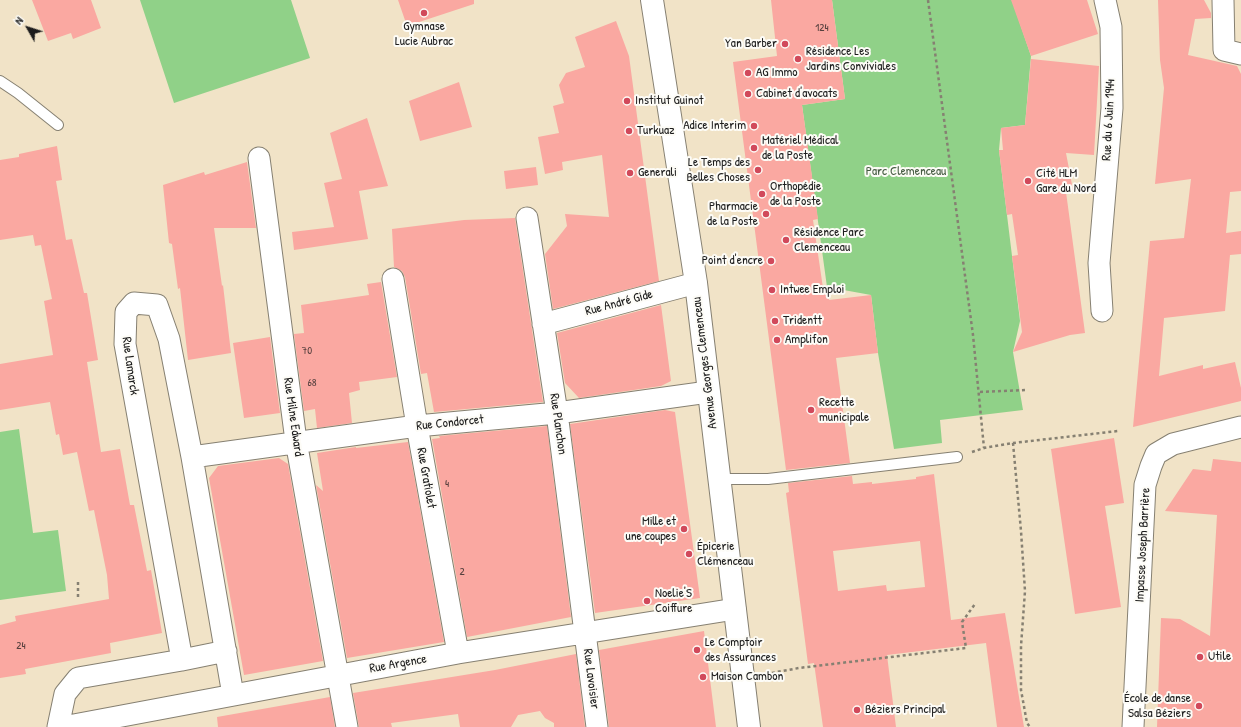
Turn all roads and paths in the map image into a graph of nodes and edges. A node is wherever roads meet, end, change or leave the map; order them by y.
1 (652, 0) edge
2 (928, 0) edge
3 (1105, 0) edge
4 (1223, 0) edge
5 (1241, 54) edge
6 (0, 82) edge
7 (58, 125) dead end
8 (259, 158) dead end
9 (527, 218) dead end
10 (393, 279) dead end
11 (696, 283) junction
12 (1102, 311) dead end
13 (543, 324) junction
14 (1027, 390) dead end
15 (708, 392) junction
16 (980, 392) junction
17 (557, 413) junction
18 (416, 426) junction
19 (1241, 427) edge
20 (1118, 431) dead end
21 (296, 441) junction
22 (1013, 444) junction
23 (984, 448) junction
24 (192, 457) junction
25 (956, 457) joint
26 (719, 479) junction
27 (78, 581) dead end
28 (78, 597) dead end
29 (975, 604) dead end
30 (736, 608) junction
31 (584, 632) junction
32 (226, 651) junction
33 (458, 653) junction
34 (182, 660) junction
35 (338, 675) junction
36 (744, 678) junction
37 (233, 695) junction
38 (58, 727) edge
39 (63, 727) edge
40 (347, 727) edge
41 (597, 727) edge
42 (749, 727) edge
43 (1030, 727) edge
44 (1133, 727) edge

1 - 11 main road, Avenue Georges Clemenceau
2 - 16 path
3 - 12 street, Rue du 6 Juin 1944
4 - 5 street
6 - 7 lane
8 - 21 street, Rue Milne Edward
9 - 13 street, Rue Planchon
10 - 18 street, Rue Gratiolet
11 - 13 street, Rue André Gide
11 - 15 main road, Avenue Georges Clemenceau
13 - 17 street, Rue Planchon
14 - 16 path
15 - 17 street, Rue Condorcet
15 - 26 main road, Avenue Georges Clemenceau
16 - 23 path
17 - 18 street, Rue Condorcet
17 - 31 street, Rue Planchon
18 - 21 street, Rue Condorcet
18 - 33 street, Rue Gratiolet
19 - 44 street, Impasse Joseph Barrière
20 - 22 path
21 - 24 street, Rue Condorcet
21 - 35 street, Rue Milne Edward
22 - 23 path
22 - 43 path
23 - 25 path
24 - 32 street, Rue Lamarck
24 - 34 street, Rue Lamarck
25 - 26 lane
26 - 30 main road, Avenue Georges Clemenceau
27 - 28 path
29 - 36 path
30 - 31 street, Rue Argence
30 - 36 main road, Avenue Georges Clemenceau
31 - 33 street, Rue Argence
31 - 41 street, Rue Lavoisier
32 - 34 street
32 - 37 street, Rue Lamarck
33 - 35 street, Rue Argence
34 - 38 street
35 - 37 street, Rue Argence
35 - 40 street, Rue Milne Edward
36 - 42 main road, Avenue Georges Clemenceau
37 - 39 street, Rue Argence

